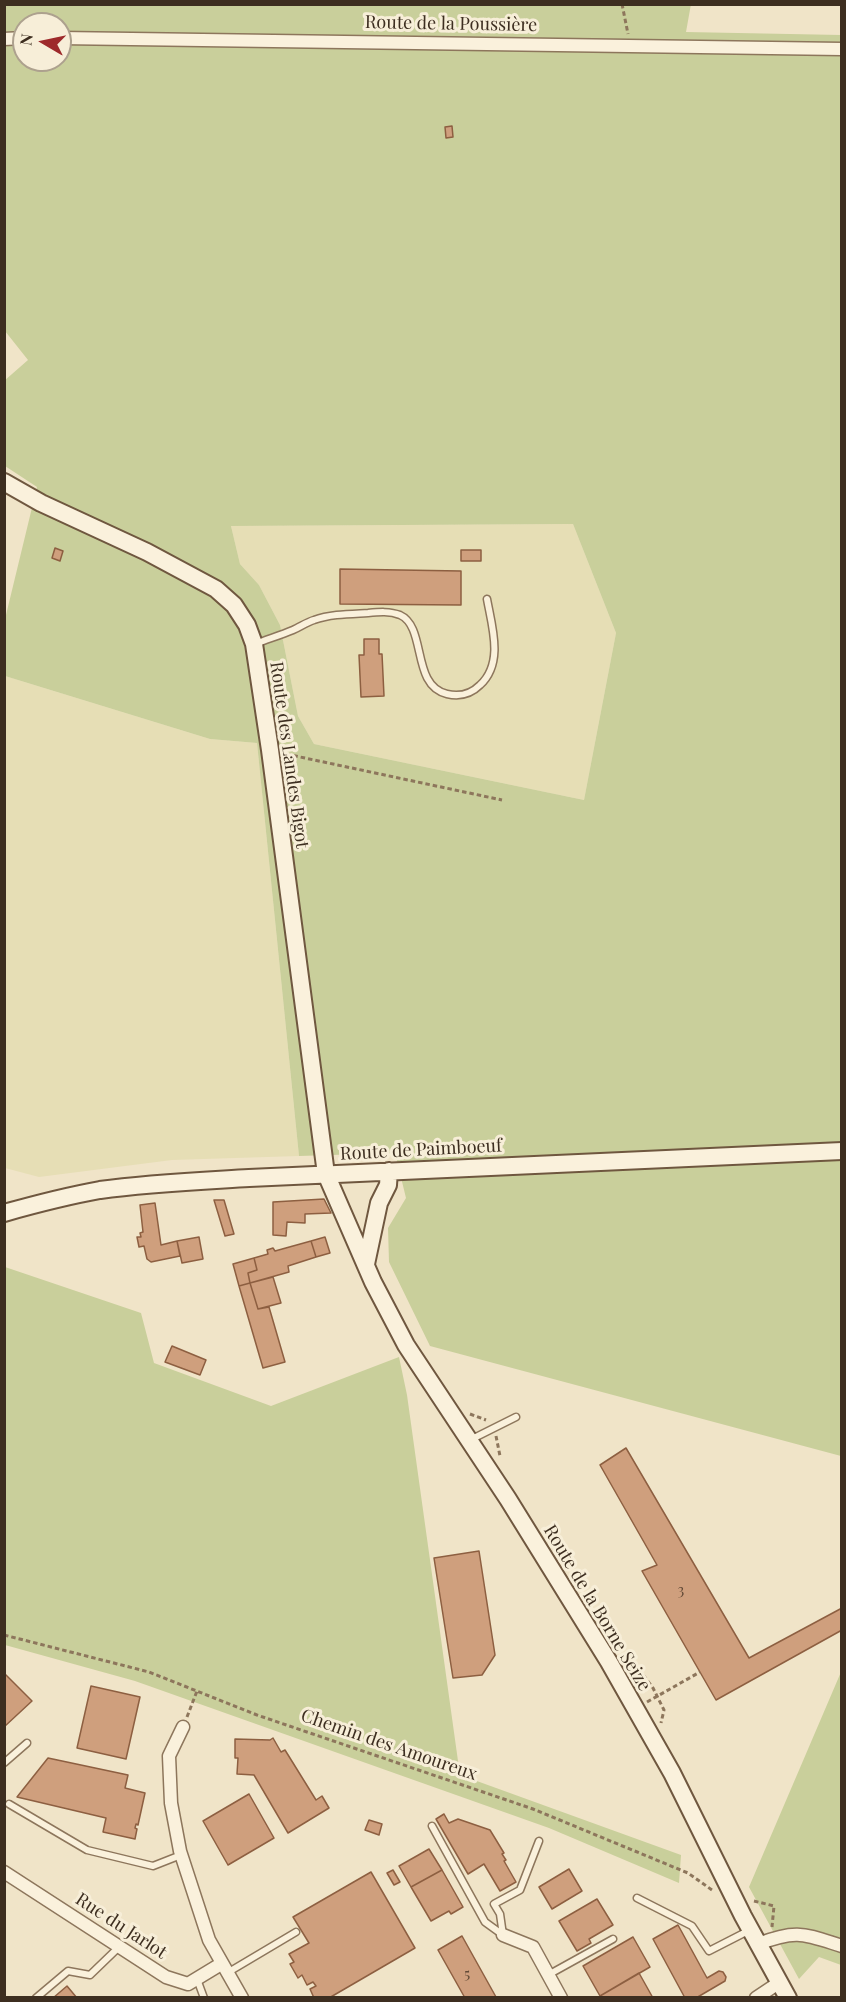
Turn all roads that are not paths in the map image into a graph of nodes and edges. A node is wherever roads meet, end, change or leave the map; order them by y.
1 (72, 38) edge
2 (842, 49) edge
3 (4, 482) edge
4 (487, 598) dead end
5 (254, 644) junction
6 (842, 1151) edge
7 (389, 1171) junction
8 (326, 1174) junction
9 (4, 1213) edge
10 (366, 1264) junction
11 (516, 1417) dead end
12 (470, 1441) junction
13 (183, 1727) road end
14 (27, 1743) dead end
15 (4, 1763) edge
16 (9, 1804) dead end
17 (432, 1826) dead end
18 (540, 1841) dead end
19 (181, 1855) junction
20 (4, 1872) edge
21 (637, 1898) dead end
22 (296, 1932) dead end
23 (503, 1935) junction
24 (754, 1937) junction
25 (613, 1939) dead end
26 (842, 1946) edge
27 (119, 1947) junction
28 (224, 1969) junction
29 (548, 1975) junction
30 (197, 1979) junction
31 (780, 1983) junction
32 (36, 1998) edge
33 (204, 1998) edge
34 (242, 1998) edge
35 (561, 1998) edge
36 (756, 1998) edge
37 (788, 1998) edge

1 - 2 street, Route de la Poussière
3 - 5 street, Route des Landes Bigot
4 - 5 lane
5 - 8 street, Route des Landes Bigot
6 - 7 street, Route de Paimboeuf
7 - 8 street, Route de Paimboeuf
7 - 10 street
8 - 9 street, Route de Paimboeuf
8 - 10 street, Route des Landes Bigot
10 - 12 street, Route de la Borne Seize
11 - 12 lane
12 - 24 street, Route de la Borne Seize
13 - 19 street
14 - 15 lane
16 - 19 lane
17 - 23 lane
18 - 23 lane
19 - 28 street
20 - 27 street, Rue du Jarlot
21 - 24 lane
22 - 28 lane
23 - 29 street
24 - 26 street
24 - 31 street, Route de la Borne Seize
25 - 29 lane
27 - 30 street, Rue du Jarlot
27 - 32 lane
28 - 30 street
28 - 34 street
29 - 35 street
30 - 33 lane
31 - 36 street
31 - 37 street, Route de la Borne Seize

